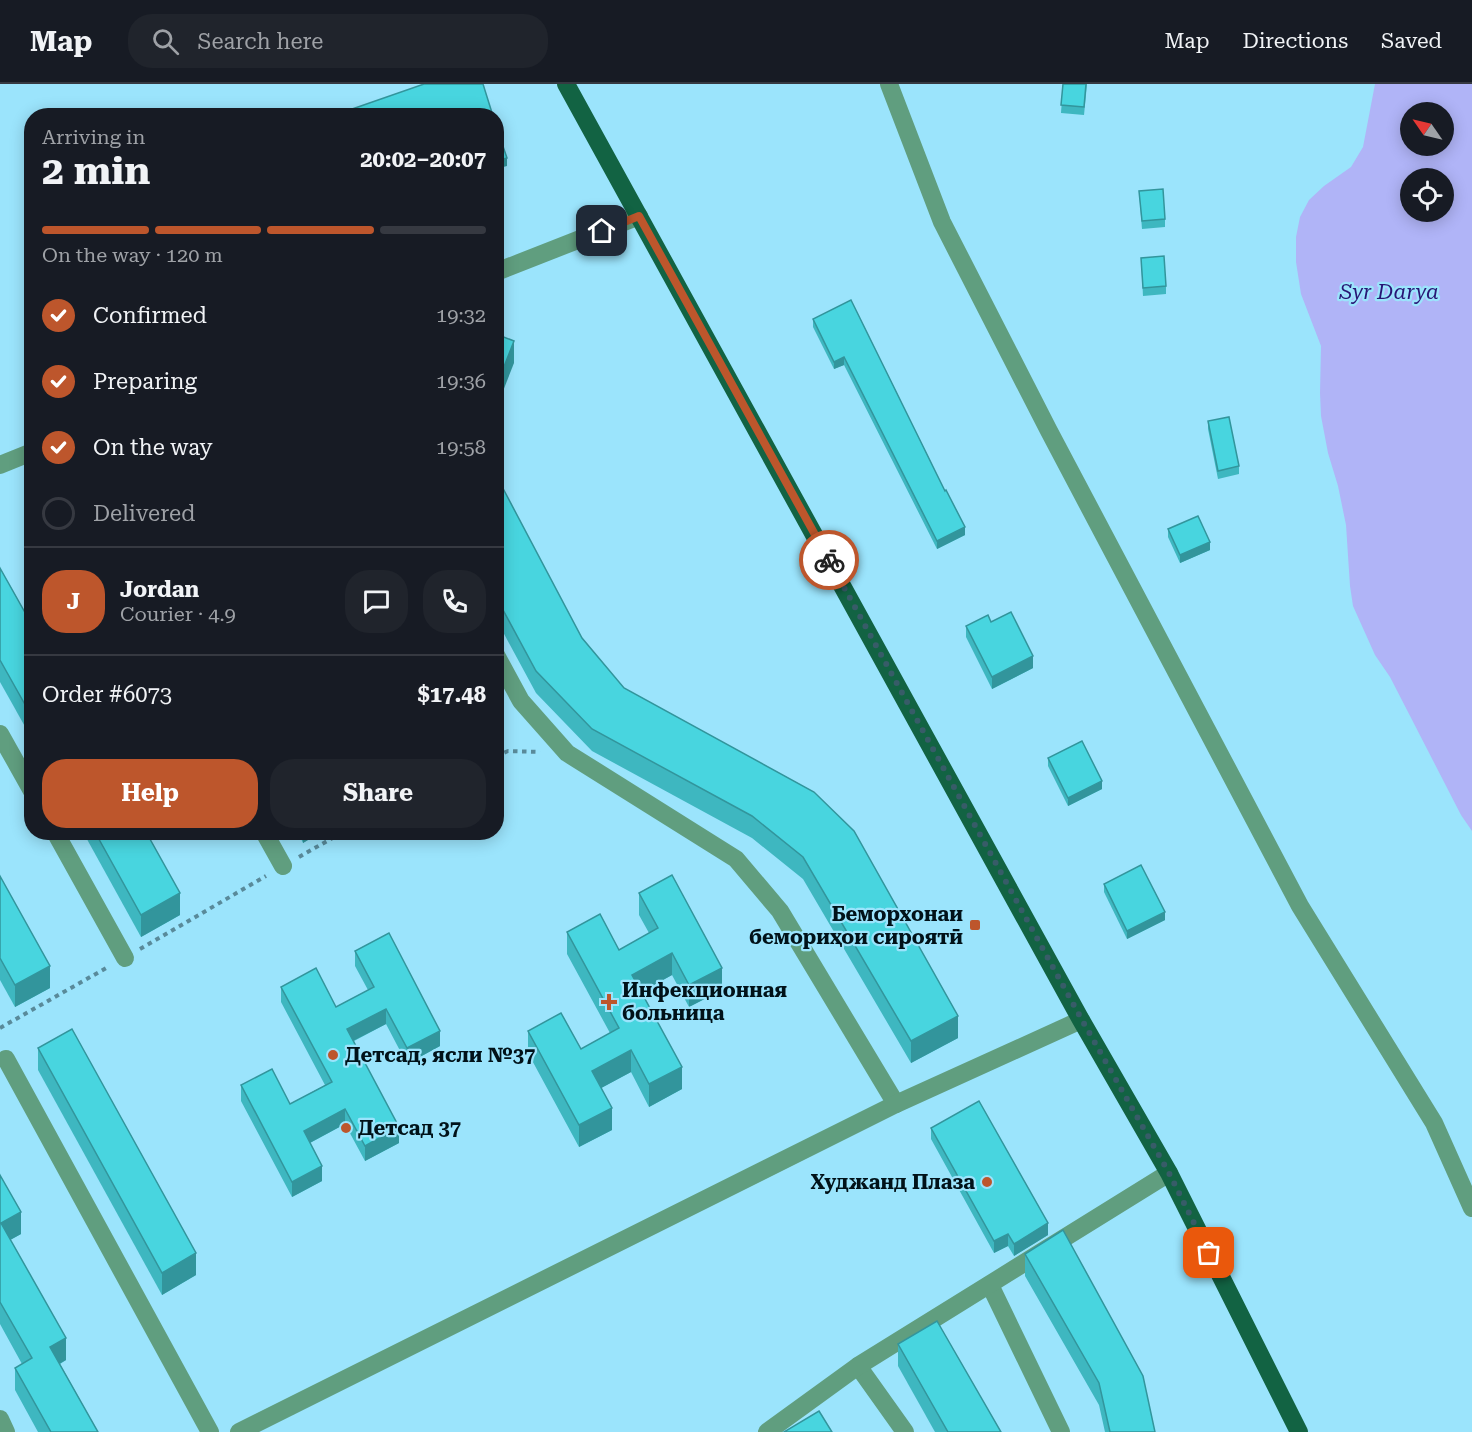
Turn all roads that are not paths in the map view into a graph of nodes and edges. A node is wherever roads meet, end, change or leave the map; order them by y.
1 (566, 84) edge
2 (889, 84) edge
3 (639, 216) junction
4 (504, 269) edge
5 (24, 455) edge
6 (0, 465) edge
7 (504, 670) edge
8 (0, 734) edge
9 (24, 777) edge
10 (59, 840) edge
11 (268, 840) edge
12 (283, 866) road end
13 (125, 958) road end
14 (1082, 1020) junction
15 (6, 1059) dead end
16 (896, 1104) junction
17 (1169, 1173) junction
18 (1472, 1208) edge
19 (990, 1285) junction
20 (858, 1366) junction
21 (0, 1419) edge
22 (6, 1432) edge
23 (210, 1432) edge
24 (239, 1432) edge
25 (767, 1432) edge
26 (904, 1432) edge
27 (1061, 1432) edge
28 (1299, 1432) edge

1 - 3 main road
2 - 18 street
3 - 4 street
3 - 14 main road
5 - 6 street
7 - 16 street
8 - 9 street
10 - 13 street
11 - 12 street
14 - 16 street
14 - 17 main road
15 - 23 street
16 - 24 street
17 - 19 street
17 - 28 main road
19 - 20 street
19 - 27 street
20 - 25 street
20 - 26 street
21 - 22 street

